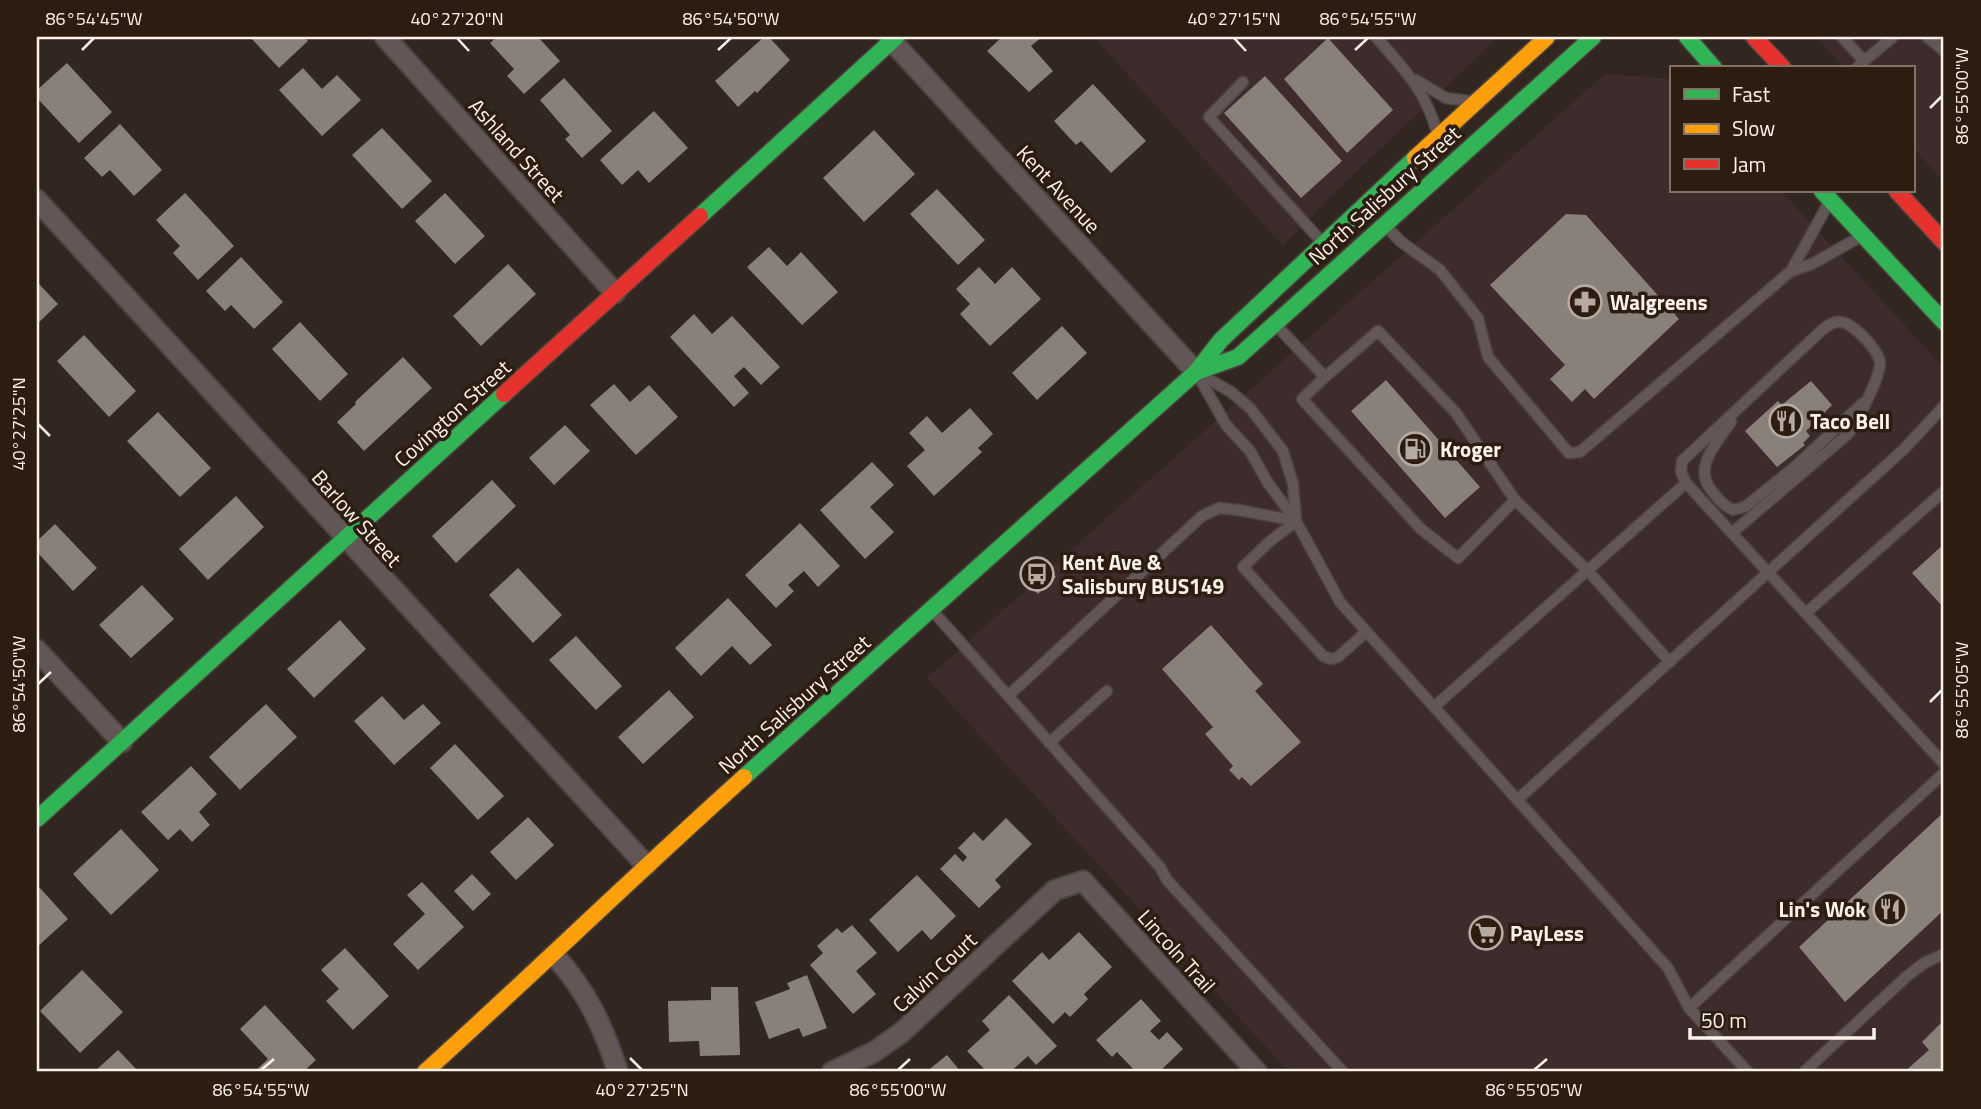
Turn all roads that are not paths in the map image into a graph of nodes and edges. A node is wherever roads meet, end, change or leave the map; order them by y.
1 (384, 37) edge
2 (1376, 37) edge
3 (1546, 37) edge
4 (1593, 37) edge
5 (1686, 37) edge
6 (1754, 37) edge
7 (1842, 37) edge
8 (1892, 37) edge
9 (1927, 37) edge
10 (892, 38) edge
11 (1944, 51) edge
12 (1861, 65) edge
13 (1712, 66) edge
14 (1781, 66) edge
15 (1414, 80) junction
16 (1243, 82) dead end
17 (1476, 101) junction
18 (1438, 136) junction
19 (1898, 192) edge
20 (1826, 195) edge
21 (37, 200) edge
22 (1384, 223) junction
23 (1862, 236) junction
24 (1323, 242) junction
25 (1944, 242) edge
26 (1791, 271) junction
27 (615, 293) junction
28 (1944, 322) edge
29 (1274, 323) junction
30 (1196, 372) junction
31 (1325, 377) junction
32 (1868, 398) junction
33 (1944, 406) edge
34 (1742, 407) junction
35 (1686, 483) junction
36 (1944, 491) edge
37 (1515, 500) junction
38 (1296, 521) junction
39 (1733, 532) junction
40 (345, 538) junction
41 (1587, 570) junction
42 (1770, 572) junction
43 (930, 609) junction
44 (1806, 613) junction
45 (1366, 632) junction
46 (37, 650) edge
47 (1670, 663) junction
48 (1107, 691) dead end
49 (1008, 696) junction
50 (1435, 706) junction
51 (122, 742) junction
52 (1049, 743) junction
53 (1944, 764) edge
54 (1944, 773) edge
55 (1517, 800) junction
56 (37, 820) edge
57 (646, 865) junction
58 (1055, 890) joint
59 (1944, 954) edge
60 (554, 955) junction
61 (1689, 1008) junction
62 (425, 1072) edge
63 (618, 1072) edge
64 (832, 1072) edge
65 (1257, 1072) edge
66 (1343, 1072) edge
67 (1748, 1072) edge
68 (1804, 1072) edge

1 - 27 street, Ashland Street
2 - 15 lane
3 - 17 main road, North Salisbury Street
4 - 22 main road, North Salisbury Street
5 - 13 main road
6 - 14 main road
7 - 12 lane
8 - 12 lane
9 - 11 lane
10 - 27 main road, Covington Street
10 - 30 street, Kent Avenue
15 - 17 lane
15 - 18 lane
16 - 24 lane
17 - 18 main road, North Salisbury Street
18 - 24 main road, North Salisbury Street
19 - 25 main road
20 - 23 main road
20 - 26 lane
21 - 40 street, Barlow Street
22 - 26 lane
22 - 29 main road, North Salisbury Street
23 - 26 lane
23 - 28 main road
24 - 30 main road, North Salisbury Street
27 - 40 main road, Covington Street
29 - 30 main road, North Salisbury Street
29 - 31 lane
30 - 38 lane
30 - 38 lane
30 - 43 main road, North Salisbury Street
31 - 37 lane
31 - 37 lane
32 - 34 lane
32 - 34 lane
32 - 39 lane
33 - 42 lane
34 - 35 lane
35 - 39 lane
35 - 41 lane
36 - 44 lane
37 - 41 lane
38 - 45 lane
38 - 45 lane
38 - 49 lane
39 - 42 lane
40 - 51 main road, Covington Street
40 - 57 street, Barlow Street
41 - 47 lane
41 - 50 lane
42 - 44 lane
42 - 47 lane
43 - 49 lane
43 - 57 main road, North Salisbury Street
44 - 53 lane
45 - 50 lane
46 - 51 street
47 - 55 lane
48 - 52 lane
49 - 52 lane
50 - 55 lane
51 - 56 main road, Covington Street
52 - 66 lane
54 - 61 lane
55 - 61 lane
57 - 60 main road, North Salisbury Street
58 - 64 street, Calvin Court
58 - 65 street, Lincoln Trail
59 - 68 lane
60 - 62 main road, North Salisbury Street
60 - 63 street
61 - 67 lane

